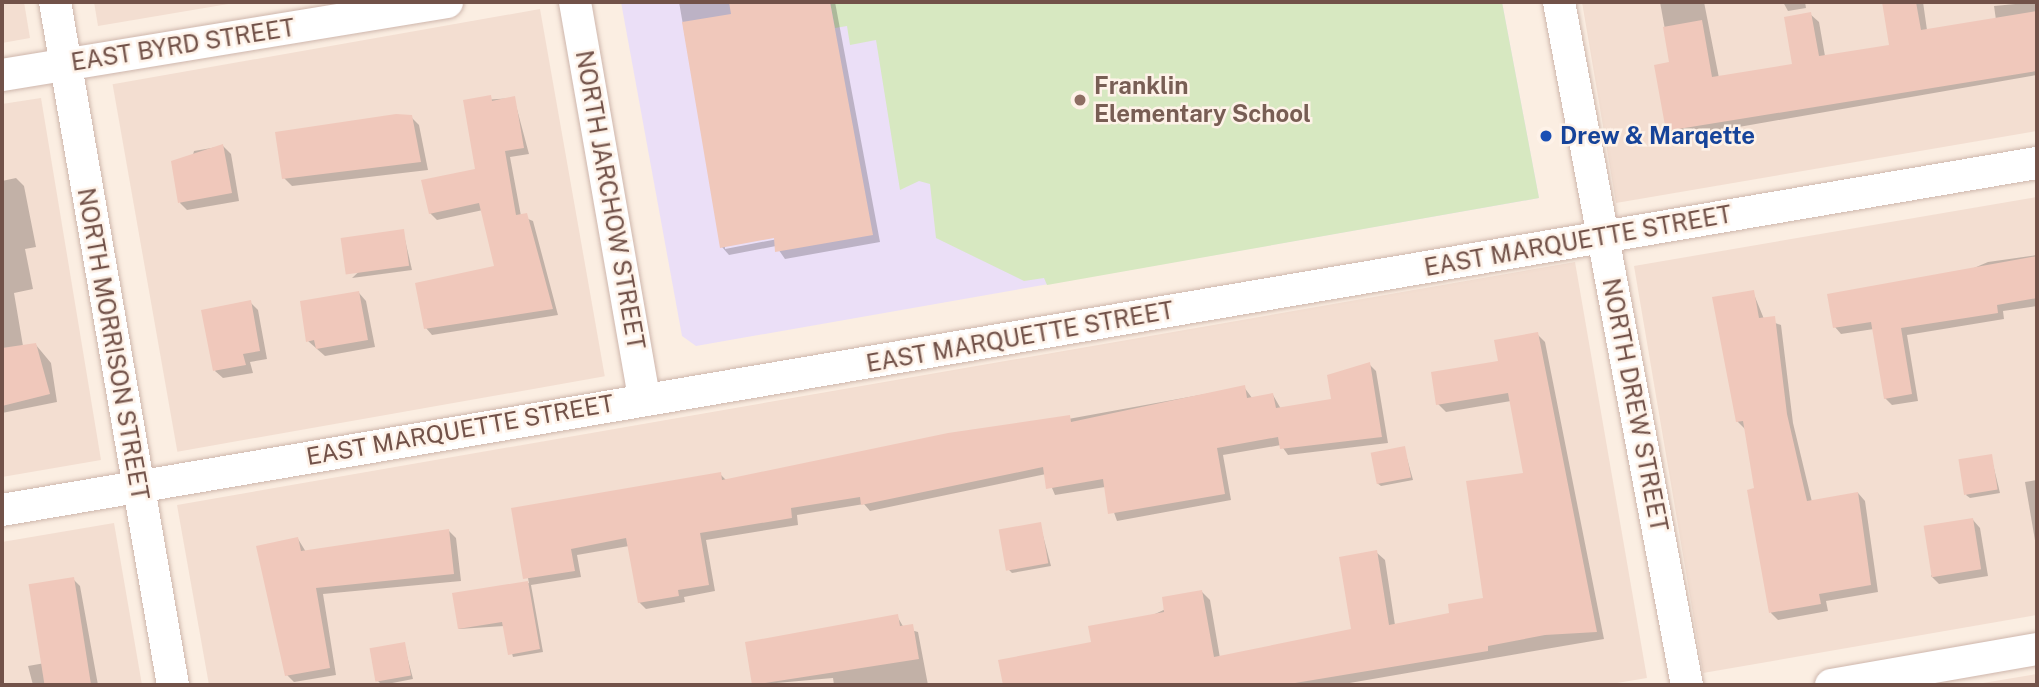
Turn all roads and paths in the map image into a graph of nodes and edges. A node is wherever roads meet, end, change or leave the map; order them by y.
1 (55, 2) edge
2 (447, 2) edge
3 (575, 2) edge
4 (1559, 2) edge
5 (66, 64) junction
6 (2, 75) edge
7 (2037, 163) edge
8 (1604, 237) junction
9 (644, 398) junction
10 (137, 487) junction
11 (2, 510) edge
12 (2037, 649) edge
13 (173, 685) edge
14 (1687, 685) edge
15 (1831, 685) edge

1 - 5 street, NORTH MORRISON STREET
2 - 5 street, EAST BYRD STREET
3 - 9 street, NORTH JARCHOW STREET
4 - 8 street, NORTH DREW STREET
5 - 6 street, EAST BYRD STREET
5 - 10 street, NORTH MORRISON STREET
7 - 8 street, EAST MARQUETTE STREET
8 - 9 street, EAST MARQUETTE STREET
8 - 14 street, NORTH DREW STREET
9 - 10 street, EAST MARQUETTE STREET
10 - 11 street, EAST MARQUETTE STREET
10 - 13 street, NORTH MORRISON STREET
12 - 15 street

